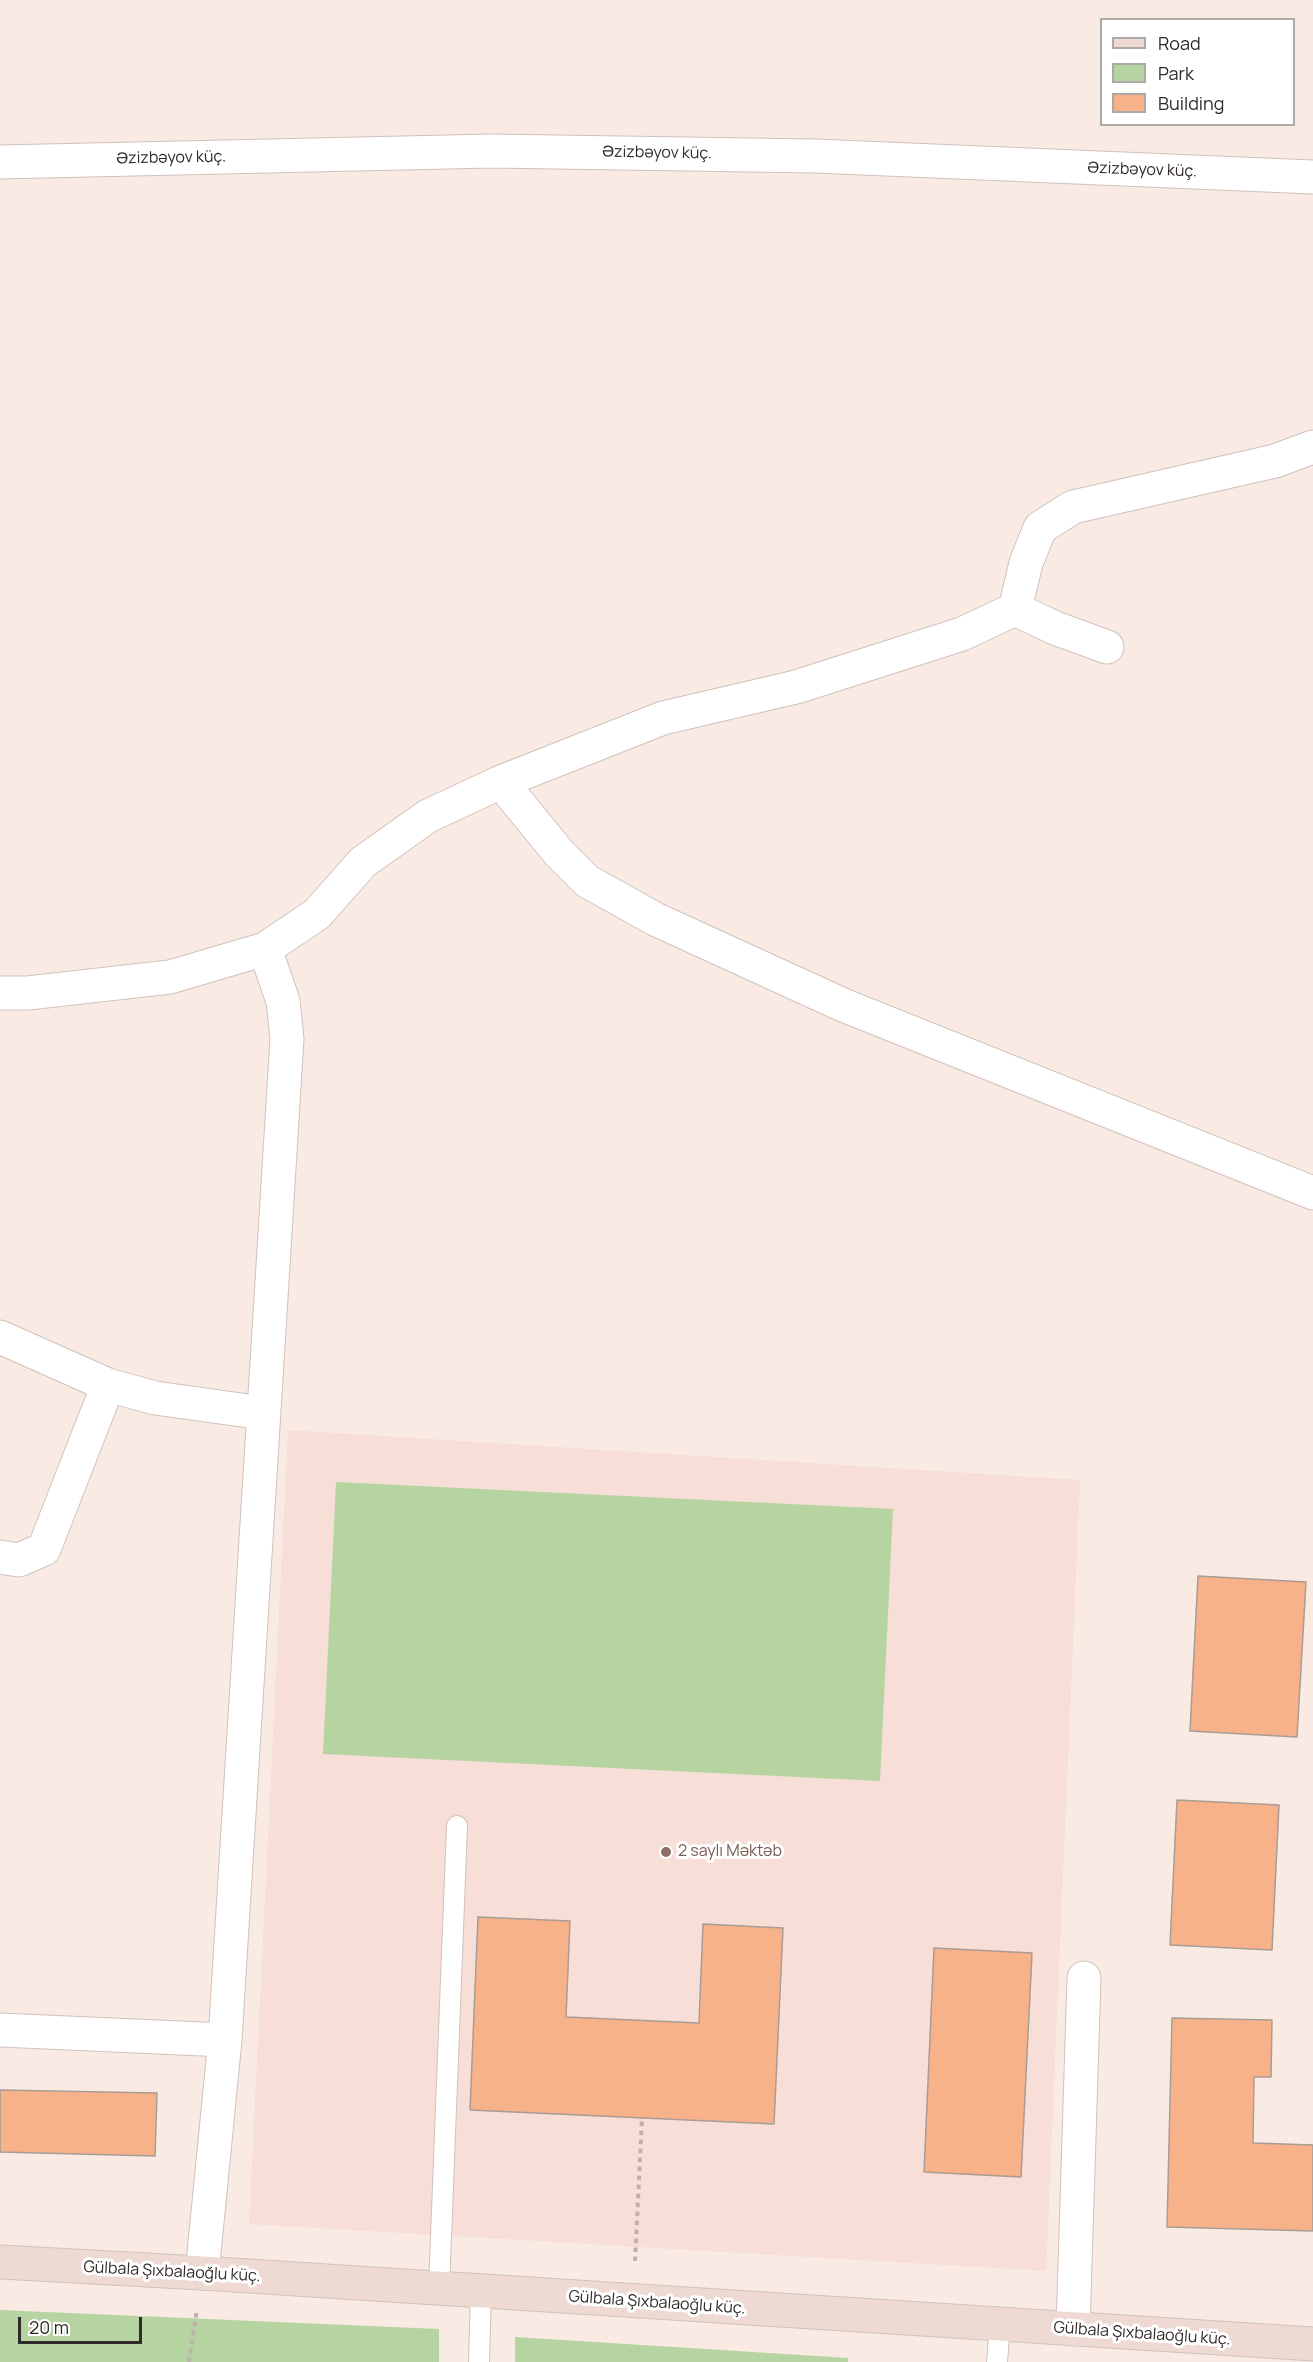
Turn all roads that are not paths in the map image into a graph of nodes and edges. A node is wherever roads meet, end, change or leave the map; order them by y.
1 (0, 162) edge
2 (1313, 177) edge
3 (1313, 447) edge
4 (1015, 609) junction
5 (1107, 647) dead end
6 (501, 782) junction
7 (265, 949) junction
8 (0, 993) edge
9 (1313, 1192) edge
10 (0, 1337) edge
11 (108, 1385) junction
12 (263, 1413) junction
13 (0, 1557) edge
14 (457, 1826) dead end
15 (1084, 1978) dead end
16 (0, 2030) edge
17 (225, 2040) junction
18 (0, 2262) edge
19 (202, 2273) junction
20 (439, 2288) junction
21 (481, 2291) junction
22 (1000, 2325) junction
23 (1073, 2330) junction
24 (1313, 2344) edge
25 (479, 2362) edge
26 (998, 2362) edge

1 - 2 street, Əzizbəyov küç.
3 - 4 street
4 - 5 street
4 - 6 street
6 - 7 street
6 - 9 street
7 - 8 street
7 - 12 street
10 - 11 street
11 - 12 street
11 - 13 street
12 - 17 street
14 - 20 lane
15 - 23 street
16 - 17 street
17 - 19 street
18 - 19 main road, Gülbala Şıxbalaoğlu küç.
19 - 20 main road, Gülbala Şıxbalaoğlu küç.
20 - 21 main road, Gülbala Şıxbalaoğlu küç.
21 - 22 main road, Gülbala Şıxbalaoğlu küç.
21 - 25 lane
22 - 23 main road, Gülbala Şıxbalaoğlu küç.
22 - 26 lane
23 - 24 main road, Gülbala Şıxbalaoğlu küç.

